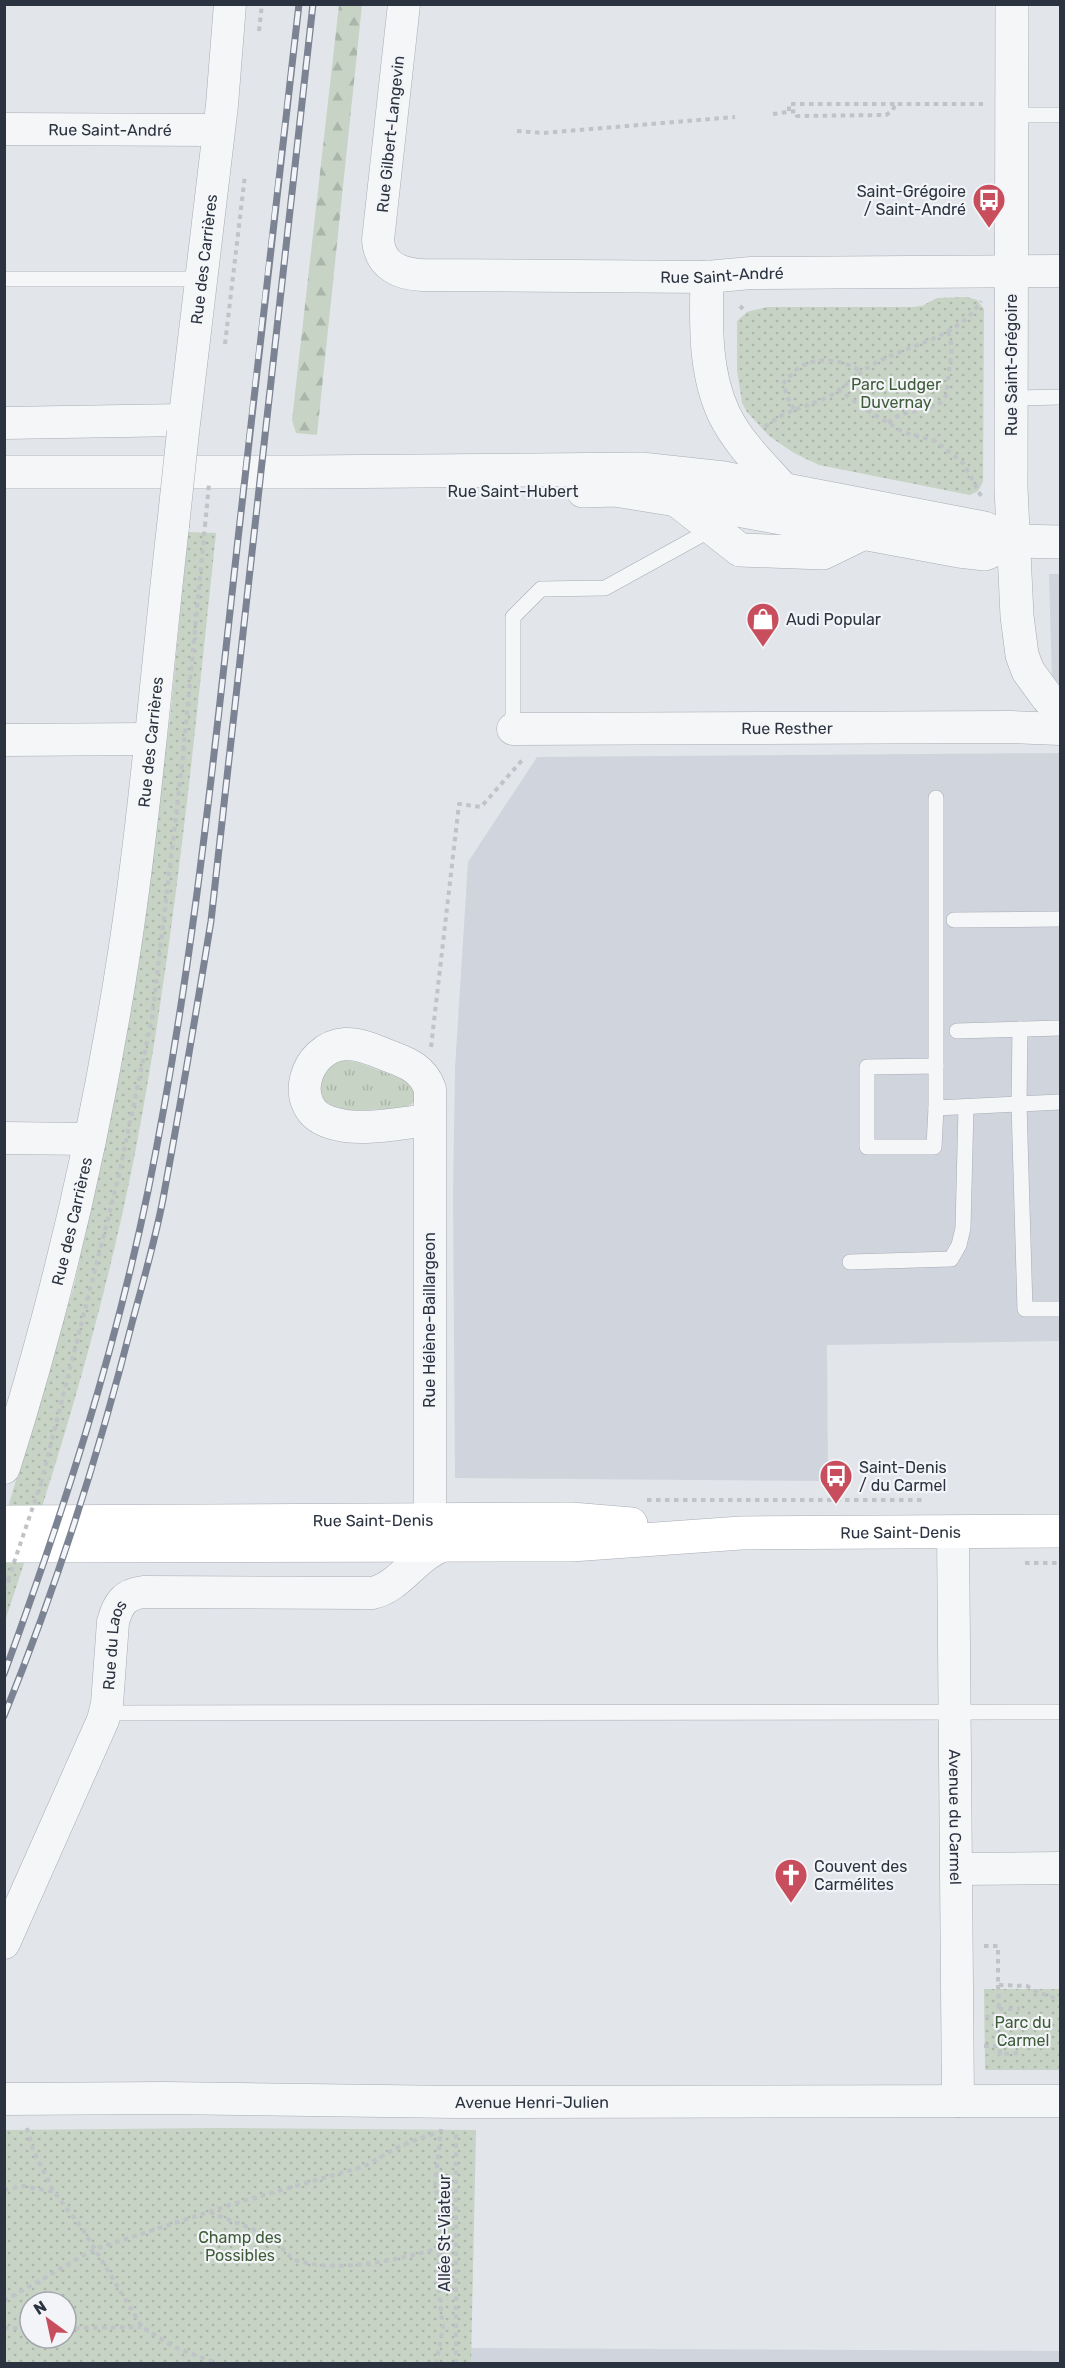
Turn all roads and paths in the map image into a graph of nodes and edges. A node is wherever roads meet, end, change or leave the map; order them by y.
1 (230, 4) edge
2 (404, 4) edge
3 (1012, 4) edge
4 (895, 104) junction
5 (1000, 110) junction
6 (789, 111) junction
7 (773, 114) dead end
8 (1060, 115) edge
9 (735, 117) dead end
10 (4, 129) edge
11 (218, 130) junction
12 (517, 131) dead end
13 (386, 261) joint
14 (1011, 271) junction
15 (1060, 271) edge
16 (707, 277) junction
17 (4, 279) edge
18 (202, 279) junction
19 (982, 297) dead end
20 (948, 332) junction
21 (861, 372) junction
22 (838, 389) junction
23 (1060, 397) edge
24 (1011, 398) junction
25 (794, 409) junction
26 (4, 423) edge
27 (888, 423) junction
28 (184, 426) junction
29 (762, 429) dead end
30 (4, 472) edge
31 (784, 490) junction
32 (4, 494) edge
33 (981, 496) dead end
34 (679, 502) junction
35 (712, 529) junction
36 (862, 534) junction
37 (1014, 541) junction
38 (1060, 542) edge
39 (1060, 712) edge
40 (1060, 729) edge
41 (149, 739) junction
42 (4, 740) edge
43 (520, 742) junction
44 (936, 798) dead end
45 (1060, 919) edge
46 (954, 920) dead end
47 (1060, 1028) edge
48 (1020, 1029) junction
49 (957, 1031) dead end
50 (430, 1054) dead end
51 (936, 1066) junction
52 (1060, 1102) edge
53 (1019, 1104) junction
54 (966, 1107) junction
55 (936, 1108) junction
56 (430, 1120) dead end
57 (4, 1138) edge
58 (90, 1139) junction
59 (850, 1262) dead end
60 (1060, 1309) edge
61 (5, 1466) edge
62 (41, 1483) dead end
63 (642, 1500) dead end
64 (928, 1500) dead end
65 (4, 1522) edge
66 (1060, 1531) edge
67 (439, 1532) junction
68 (953, 1532) junction
69 (4, 1546) edge
70 (4, 1591) edge
71 (1060, 1712) edge
72 (105, 1713) junction
73 (956, 1713) junction
74 (1060, 1868) edge
75 (957, 1869) junction
76 (4, 1943) edge
77 (980, 1946) dead end
78 (998, 1985) junction
79 (1060, 2000) edge
80 (999, 2009) junction
81 (1020, 2009) dead end
82 (999, 2016) junction
83 (981, 2017) dead end
84 (980, 2046) dead end
85 (1000, 2046) junction
86 (1018, 2053) dead end
87 (4, 2099) edge
88 (958, 2101) junction
89 (1060, 2101) edge
90 (450, 2114) junction
91 (27, 2128) dead end
92 (441, 2132) junction
93 (4, 2190) edge
94 (54, 2192) junction
95 (210, 2212) junction
96 (439, 2248) junction
97 (95, 2249) junction
98 (4, 2301) edge
99 (142, 2327) junction
100 (78, 2328) edge
101 (219, 2364) edge
102 (436, 2364) edge
103 (456, 2364) edge

1 - 11 street, Rue des Carrières
2 - 13 street, Rue Gilbert-Langevin
3 - 5 street, Rue Saint-Grégoire
4 - 5 path
4 - 6 path
4 - 6 path
5 - 8 lane
5 - 14 street, Rue Saint-Grégoire
6 - 7 path
9 - 12 path
10 - 11 street, Rue Saint-André
11 - 18 street, Rue des Carrières
13 - 16 street, Rue Saint-André
14 - 15 street, Rue Saint-André
14 - 16 street, Rue Saint-André
14 - 24 street, Rue Saint-Grégoire
16 - 31 street
17 - 18 lane
18 - 28 street, Rue des Carrières
19 - 20 path
20 - 21 path
20 - 27 path
21 - 22 path
21 - 25 path
22 - 25 path
22 - 27 path
23 - 24 lane
24 - 37 street, Rue Saint-Grégoire
25 - 29 path
26 - 28 street
27 - 33 path
28 - 41 street, Rue des Carrières, bridge
30 - 31 street, Rue Saint-Hubert
31 - 37 street, Rue Saint-Hubert
32 - 34 street, Rue Saint-Hubert
34 - 35 street
34 - 36 street, Rue Saint-Hubert
35 - 36 street
35 - 43 lane
36 - 37 street, Rue Saint-Hubert
37 - 38 street, Rue Saint-Hubert
37 - 39 street, Rue Saint-Grégoire
40 - 43 street, Rue Resther
41 - 42 street
41 - 58 street, Rue des Carrières
43 - 50 path
44 - 51 lane
45 - 46 lane
47 - 48 lane
48 - 49 lane
48 - 53 lane
51 - 55 lane
51 - 55 lane
52 - 53 lane
53 - 54 lane
53 - 60 lane
54 - 55 lane
54 - 59 lane
56 - 67 street, Rue Hélène-Baillargeon
57 - 58 street
58 - 61 street, Rue des Carrières
62 - 70 path, bridge
63 - 64 path, Rue Saint-Denis
65 - 67 main road, Rue Saint-Denis
66 - 68 main road, Rue Saint-Denis
67 - 68 main road, Rue Saint-Denis
67 - 69 main road, Rue Saint-Denis
67 - 72 street, Rue du Laos
68 - 73 street, Avenue du Carmel
71 - 73 lane
72 - 73 lane
72 - 76 street, Rue du Laos
73 - 75 street, Avenue du Carmel
74 - 75 street
75 - 88 street, Avenue du Carmel
77 - 78 path
78 - 79 path
78 - 80 path
80 - 81 path
80 - 82 path
82 - 83 path
82 - 85 path
84 - 85 path
85 - 86 path
87 - 90 street, Avenue Henri-Julien
88 - 89 street, Avenue Henri-Julien
88 - 90 street, Avenue Henri-Julien
90 - 92 path
90 - 103 path, Allée St-Viateur
91 - 94 path
92 - 95 path
92 - 96 path
93 - 94 path
94 - 97 path
95 - 96 path
95 - 97 path
96 - 102 path
97 - 98 path
97 - 99 path
99 - 100 path
99 - 101 path

